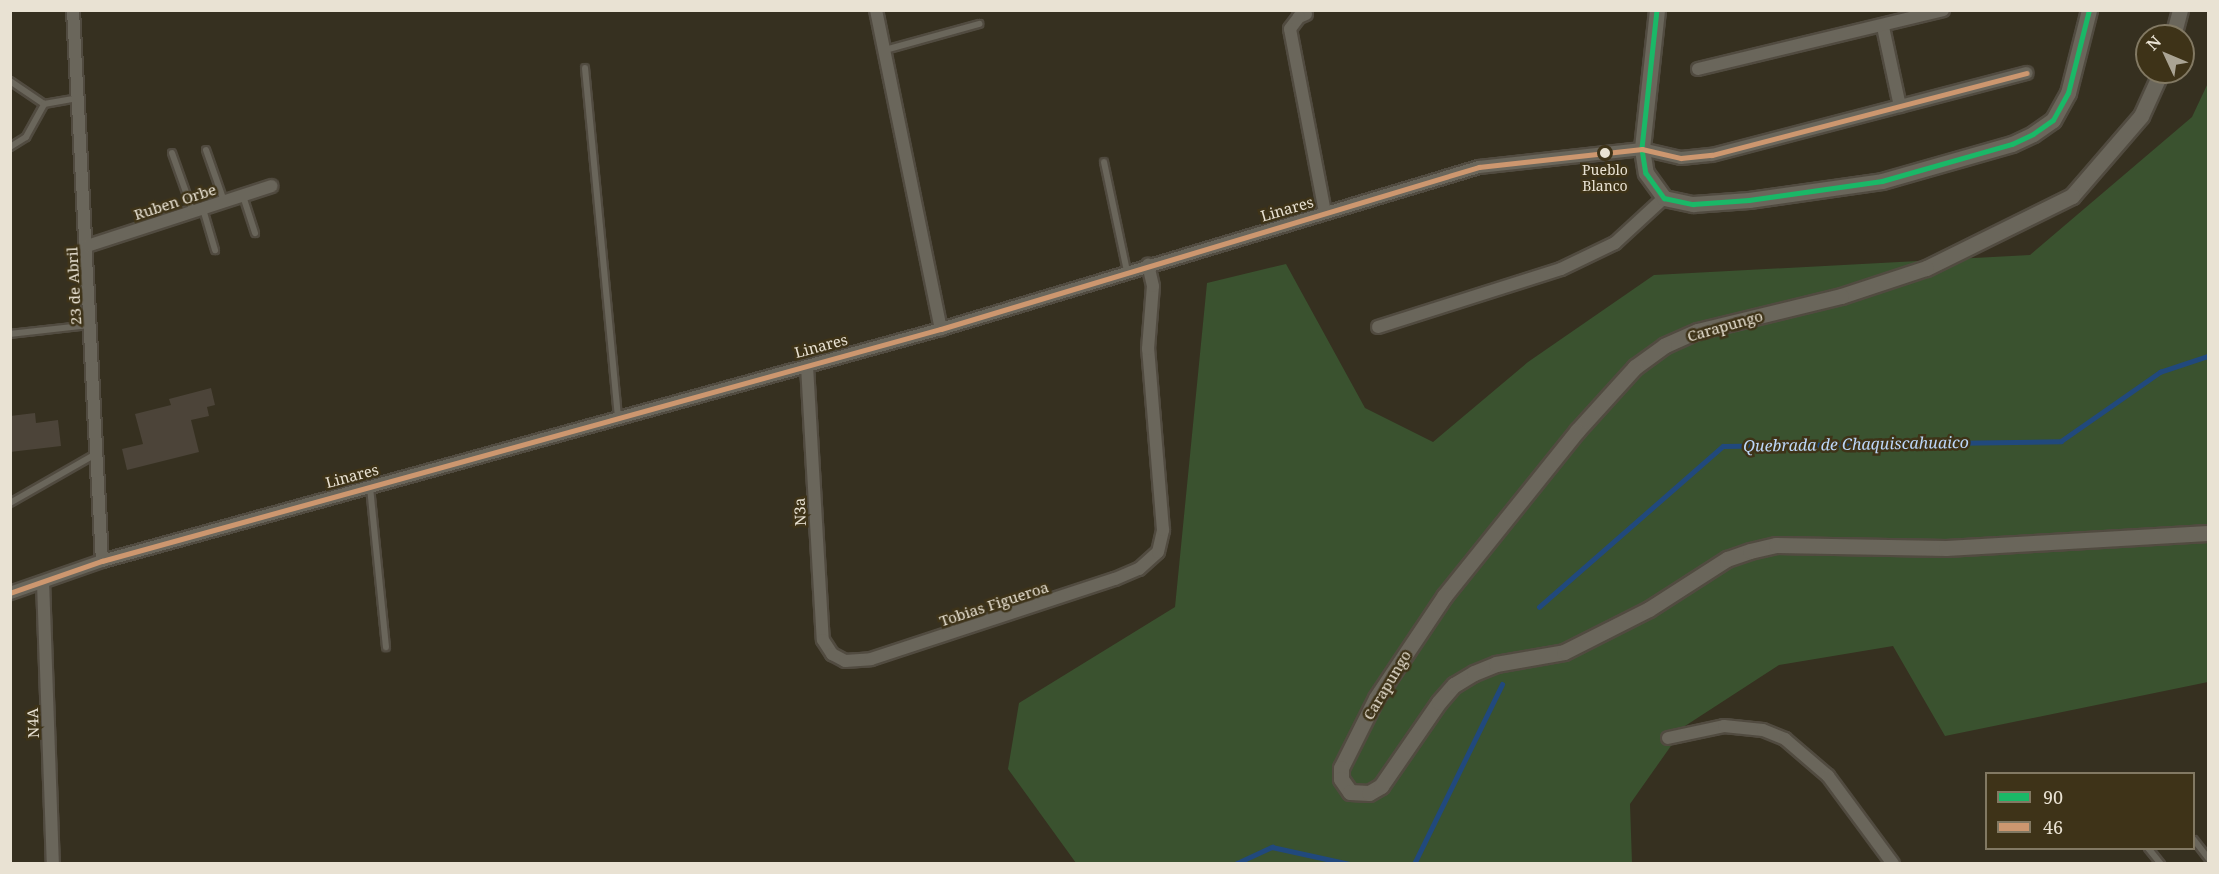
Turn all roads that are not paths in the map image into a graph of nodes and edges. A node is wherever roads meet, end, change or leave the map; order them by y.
1 (73, 10) edge
2 (876, 10) edge
3 (1657, 10) edge
4 (1943, 10) edge
5 (2089, 10) edge
6 (1306, 15) dead end
7 (979, 24) dead end
8 (1883, 27) junction
9 (885, 50) junction
10 (585, 68) dead end
11 (1698, 69) dead end
12 (2026, 73) dead end
13 (10, 81) edge
14 (2156, 84) edge
15 (78, 98) junction
16 (44, 104) junction
17 (1900, 106) junction
18 (10, 147) edge
19 (1642, 149) junction
20 (206, 150) dead end
21 (172, 153) dead end
22 (1104, 162) dead end
23 (272, 186) dead end
24 (243, 195) junction
25 (1664, 198) junction
26 (224, 202) junction
27 (198, 210) junction
28 (1325, 213) junction
29 (255, 233) dead end
30 (87, 246) junction
31 (215, 250) dead end
32 (1148, 265) junction
33 (1127, 271) junction
34 (90, 325) junction
35 (1378, 327) dead end
36 (941, 329) junction
37 (10, 334) edge
38 (807, 366) junction
39 (618, 418) junction
40 (97, 453) junction
41 (370, 487) junction
42 (10, 503) edge
43 (2208, 533) edge
44 (102, 561) junction
45 (43, 582) junction
46 (10, 593) edge
47 (386, 647) dead end
48 (832, 654) joint
49 (1668, 738) dead end
50 (2195, 842) edge
51 (2149, 850) edge
52 (2208, 858) edge
53 (53, 864) edge
54 (1893, 864) edge
55 (2161, 864) edge

1 - 15 street, 23 de Abril
2 - 9 street
3 - 19 street
4 - 8 street
5 - 25 street
6 - 28 street
7 - 9 lane
8 - 11 street
8 - 17 street
9 - 36 street
10 - 39 lane
12 - 17 street, Linares
13 - 16 lane
14 - 43 street, Carapungo
15 - 16 lane
15 - 30 street, 23 de Abril
16 - 18 lane
17 - 19 street, Linares
19 - 25 street
19 - 28 street, Linares
20 - 26 lane
21 - 27 lane
22 - 33 lane
23 - 24 street, Ruben Orbe
24 - 26 street, Ruben Orbe
24 - 29 lane
25 - 35 street
26 - 27 street, Ruben Orbe
27 - 30 street, Ruben Orbe
27 - 31 lane
28 - 32 street, Linares
30 - 34 street, 23 de Abril
32 - 33 street, Linares
32 - 48 street, Tobias Figueroa
33 - 36 street, Linares
34 - 37 lane
34 - 40 street, 23 de Abril
36 - 38 street, Linares
38 - 39 street, Linares
38 - 48 street, N3a
39 - 41 street, Linares
40 - 42 lane
40 - 44 street, 23 de Abril
41 - 44 street, Linares
41 - 47 lane
44 - 45 street, Linares
45 - 46 street, Linares
45 - 53 street, N4A
49 - 54 street
50 - 52 lane
51 - 55 lane

